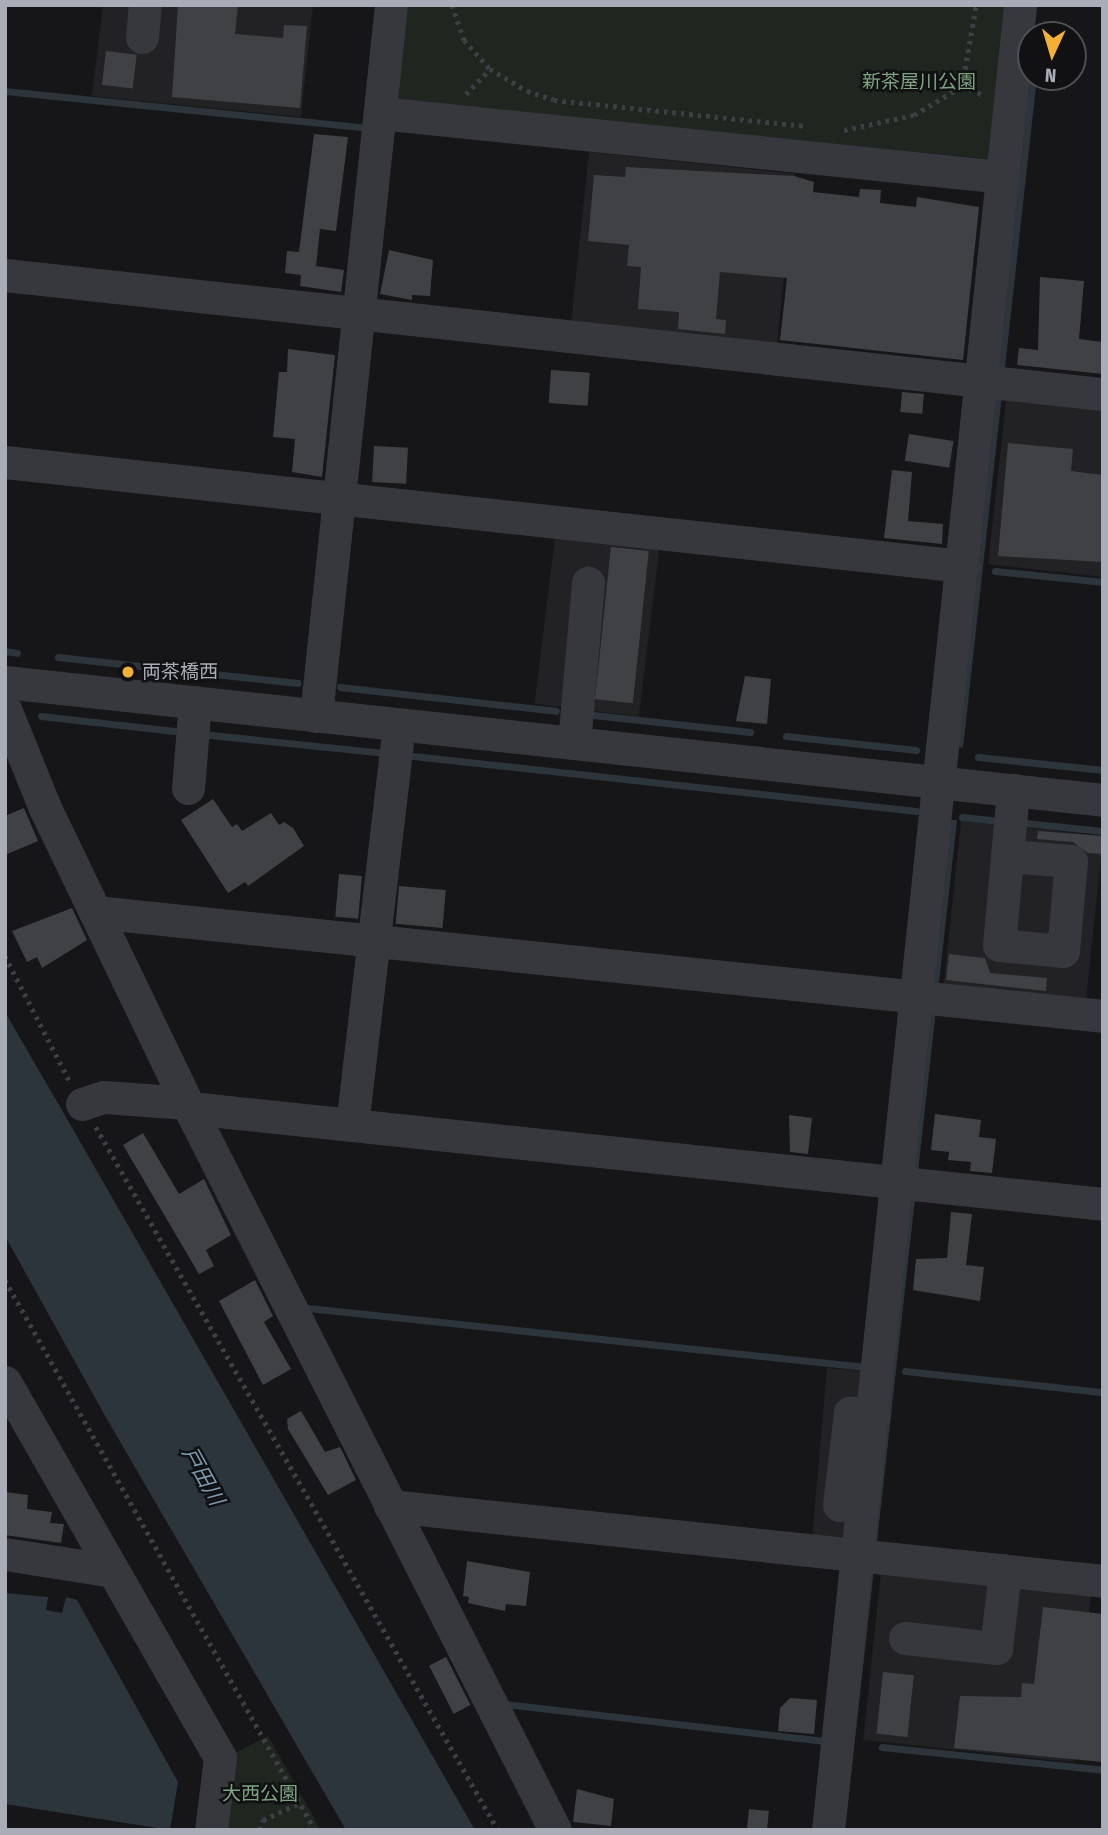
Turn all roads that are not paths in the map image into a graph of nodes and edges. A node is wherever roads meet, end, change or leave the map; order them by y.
1 (391, 5) edge
2 (1020, 5) edge
3 (380, 113) junction
4 (1002, 177) junction
5 (5, 275) edge
6 (360, 313) junction
7 (993, 382) junction
8 (1103, 394) edge
9 (5, 462) edge
10 (340, 499) junction
11 (963, 566) junction
12 (588, 583) dead end
13 (5, 682) edge
14 (195, 702) junction
15 (5, 709) edge
16 (316, 716) junction
17 (399, 725) junction
18 (574, 743) junction
19 (941, 782) junction
20 (188, 788) dead end
21 (1013, 790) junction
22 (1103, 800) edge
23 (1007, 856) dead end
24 (95, 912) junction
25 (374, 941) junction
26 (928, 998) junction
27 (1103, 1016) edge
28 (82, 1104) road end
29 (189, 1105) junction
30 (352, 1125) junction
31 (909, 1184) junction
32 (1103, 1204) edge
33 (5, 1382) edge
34 (874, 1416) junction
35 (839, 1505) dead end
36 (390, 1506) junction
37 (5, 1554) edge
38 (868, 1556) junction
39 (113, 1571) junction
40 (1005, 1571) junction
41 (1103, 1581) edge
42 (905, 1638) dead end
43 (211, 1830) edge
44 (555, 1830) edge
45 (828, 1830) edge

1 - 3 street
2 - 4 street
3 - 4 street
3 - 6 street
4 - 7 street
5 - 6 street
6 - 7 street
6 - 10 street
7 - 8 street
7 - 11 street
9 - 10 street
10 - 11 street
10 - 16 street
11 - 19 street
12 - 18 street
13 - 14 street
14 - 16 street
14 - 20 street
15 - 24 street
16 - 17 street
17 - 18 street
17 - 25 street
18 - 19 street
19 - 21 street
19 - 26 street
21 - 22 street
21 - 23 street
24 - 25 street
24 - 29 street
25 - 26 street
25 - 30 street
26 - 27 street
26 - 31 street
28 - 29 street
29 - 30 street
29 - 36 street
30 - 31 street
31 - 32 street
31 - 34 street
33 - 39 street
34 - 35 street
34 - 38 street
36 - 38 street
36 - 44 street
37 - 39 street
38 - 40 street
38 - 45 street
39 - 43 street
40 - 41 street
40 - 42 street

